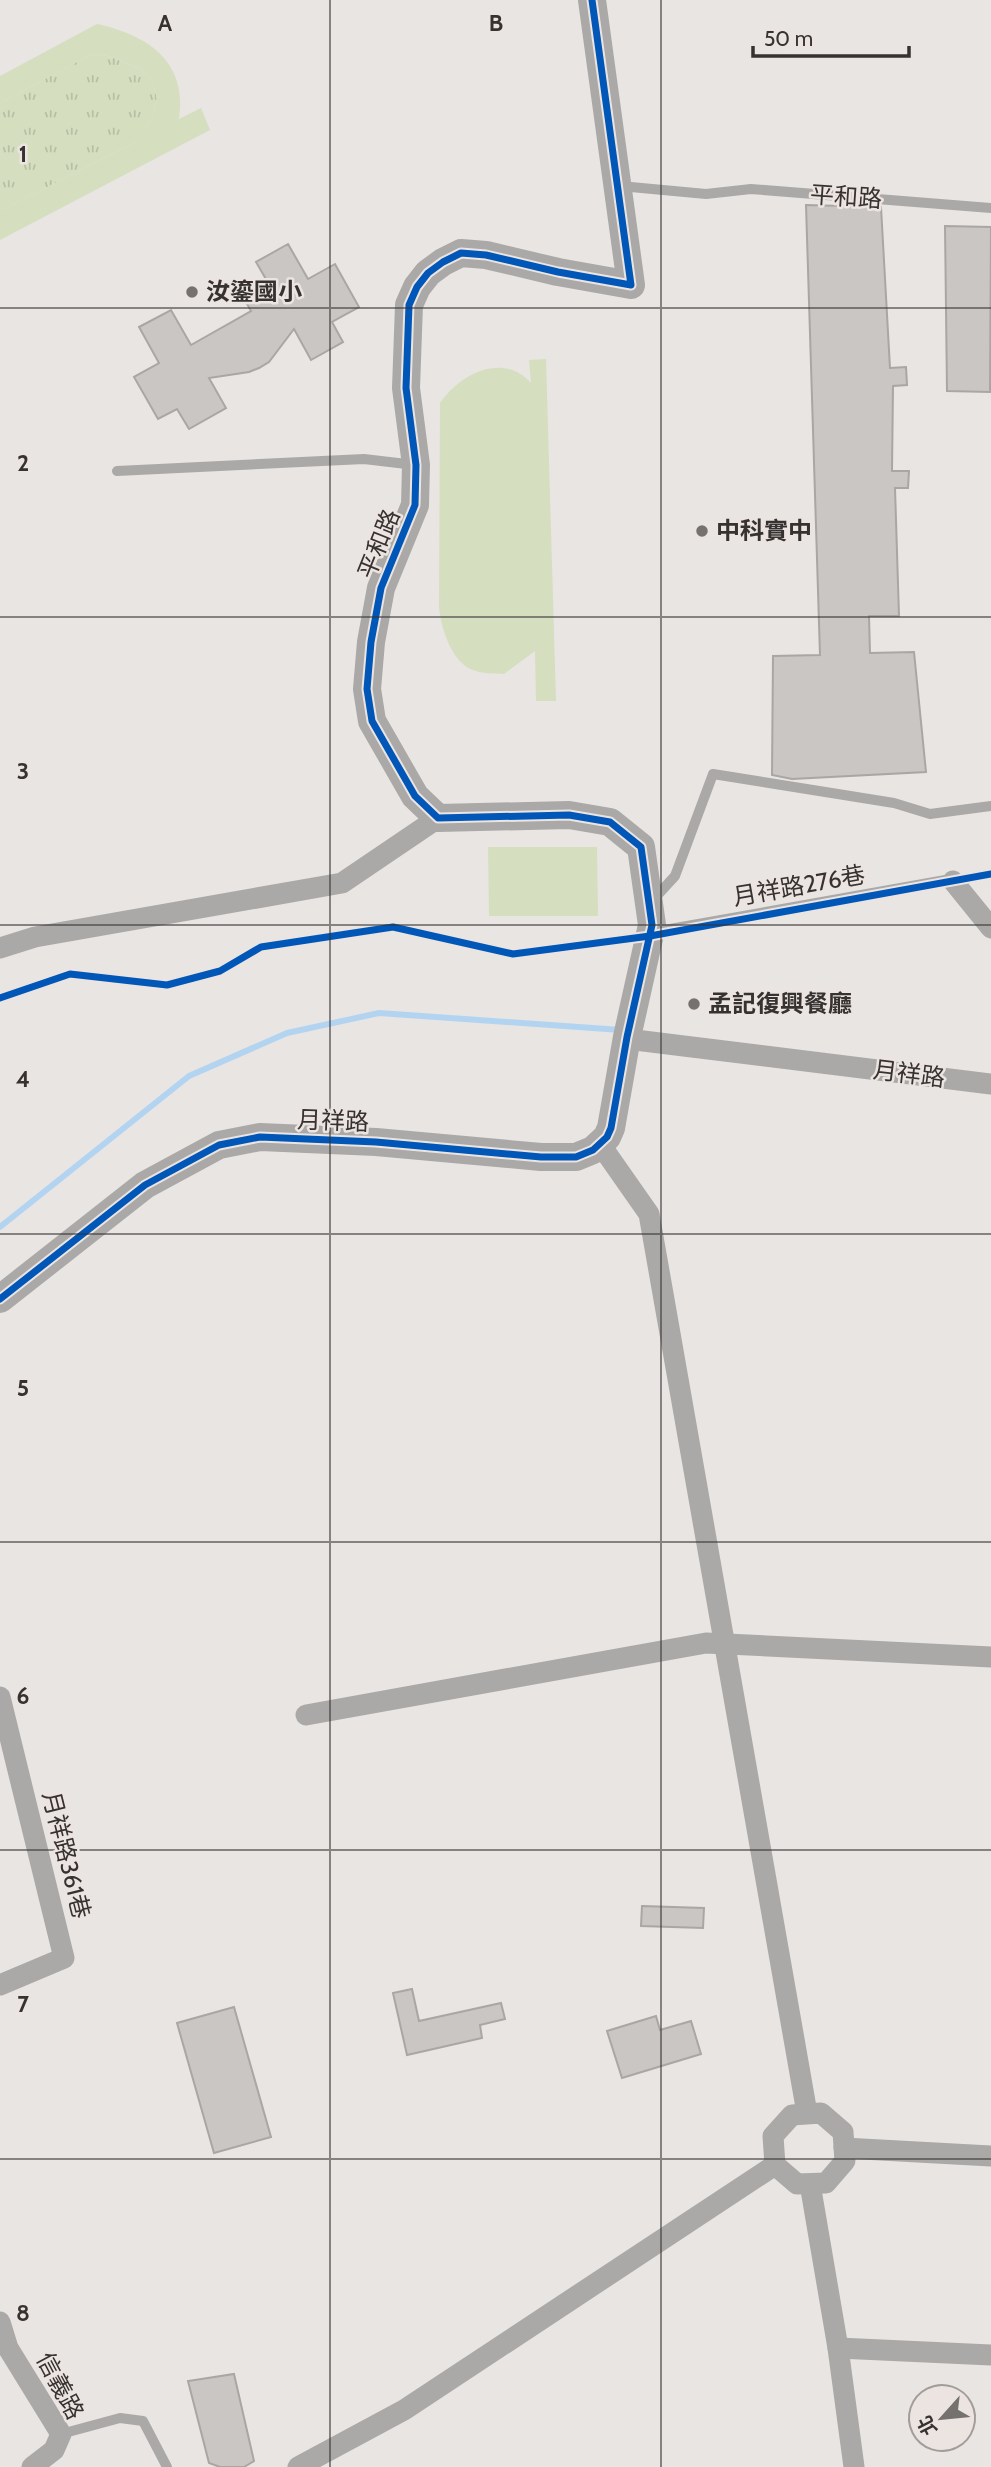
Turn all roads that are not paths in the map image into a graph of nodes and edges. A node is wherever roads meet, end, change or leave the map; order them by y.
1 (592, 0) edge
2 (617, 185) junction
3 (991, 208) edge
4 (416, 465) junction
5 (117, 471) dead end
6 (991, 806) edge
7 (438, 818) junction
8 (953, 881) joint
9 (650, 904) junction
10 (991, 928) edge
11 (651, 932) junction
12 (0, 948) edge
13 (628, 1033) junction
14 (991, 1084) edge
15 (600, 1144) junction
16 (0, 1298) edge
17 (724, 1644) junction
18 (991, 1657) edge
19 (0, 1696) edge
20 (306, 1715) dead end
21 (0, 1985) edge
22 (807, 2113) junction
23 (844, 2148) junction
24 (991, 2156) edge
25 (775, 2165) junction
26 (810, 2184) junction
27 (0, 2322) edge
28 (838, 2348) junction
29 (4, 2349) edge
30 (991, 2355) edge
31 (61, 2434) junction
32 (32, 2467) edge
33 (167, 2467) edge
34 (298, 2467) edge
35 (854, 2467) edge

1 - 2 street, 平和路
2 - 3 lane, 平和路
2 - 4 street, 平和路
4 - 5 lane
4 - 7 street, 平和路
6 - 9 lane
7 - 9 street
7 - 12 street
8 - 10 street, 月祥路276巷
8 - 11 lane, 月祥路276巷
9 - 11 street
11 - 13 street
13 - 14 street, 月祥路
13 - 15 street
15 - 16 street, 月祥路
15 - 17 street
17 - 18 street
17 - 20 street
17 - 22 street
19 - 21 street, 月祥路361巷
22 - 23 street
22 - 25 street
23 - 24 street
23 - 26 street
25 - 26 street
25 - 34 street
26 - 28 street
27 - 29 street, 信義路
28 - 30 street
28 - 35 street
29 - 31 street, 信義路
31 - 32 street, 信義路
31 - 33 lane

